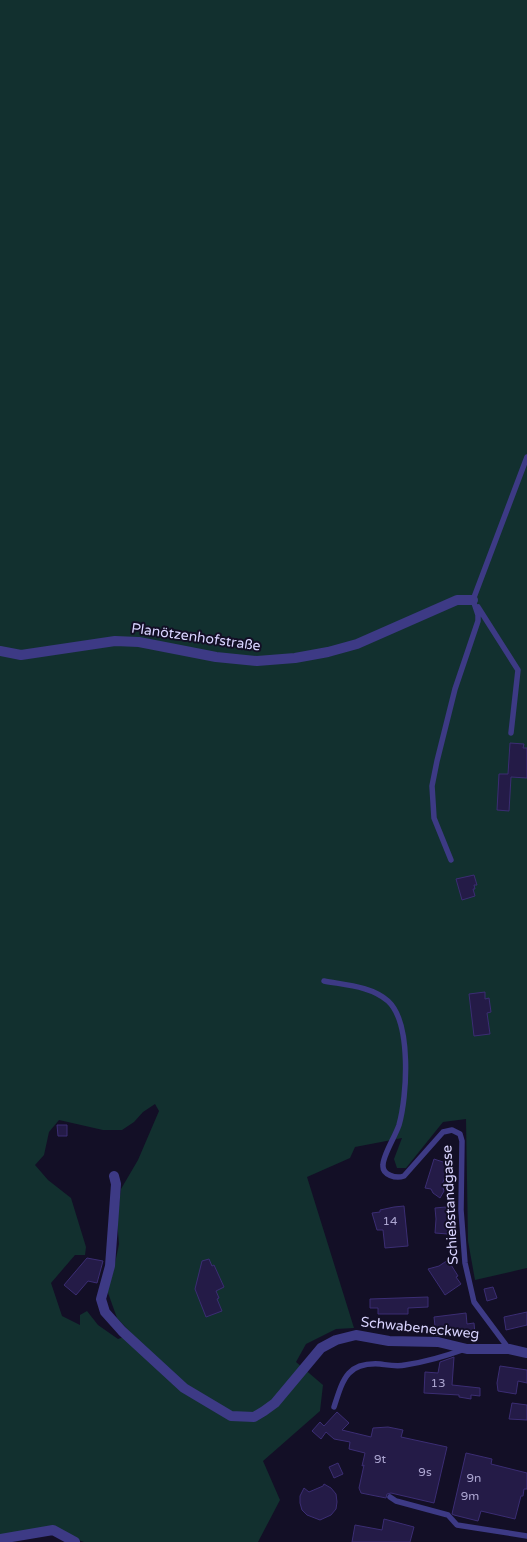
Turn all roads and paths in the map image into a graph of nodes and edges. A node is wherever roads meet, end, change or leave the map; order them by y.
1 (527, 457) edge
2 (473, 600) junction
3 (0, 651) edge
4 (510, 733) dead end
5 (451, 860) dead end
6 (324, 981) dead end
7 (114, 1176) dead end
8 (467, 1349) junction
9 (509, 1349) junction
10 (527, 1353) edge
11 (334, 1407) dead end
12 (390, 1497) dead end
13 (527, 1536) edge
14 (0, 1539) edge
15 (76, 1542) edge

1 - 2 lane
2 - 3 street, Planötzenhofstraße
2 - 4 lane
2 - 5 lane
6 - 9 lane, Schießstandgasse
7 - 8 street, Schwabeneckweg
8 - 9 street, Schwabeneckweg
8 - 11 lane
9 - 10 street
12 - 13 lane
14 - 15 street

